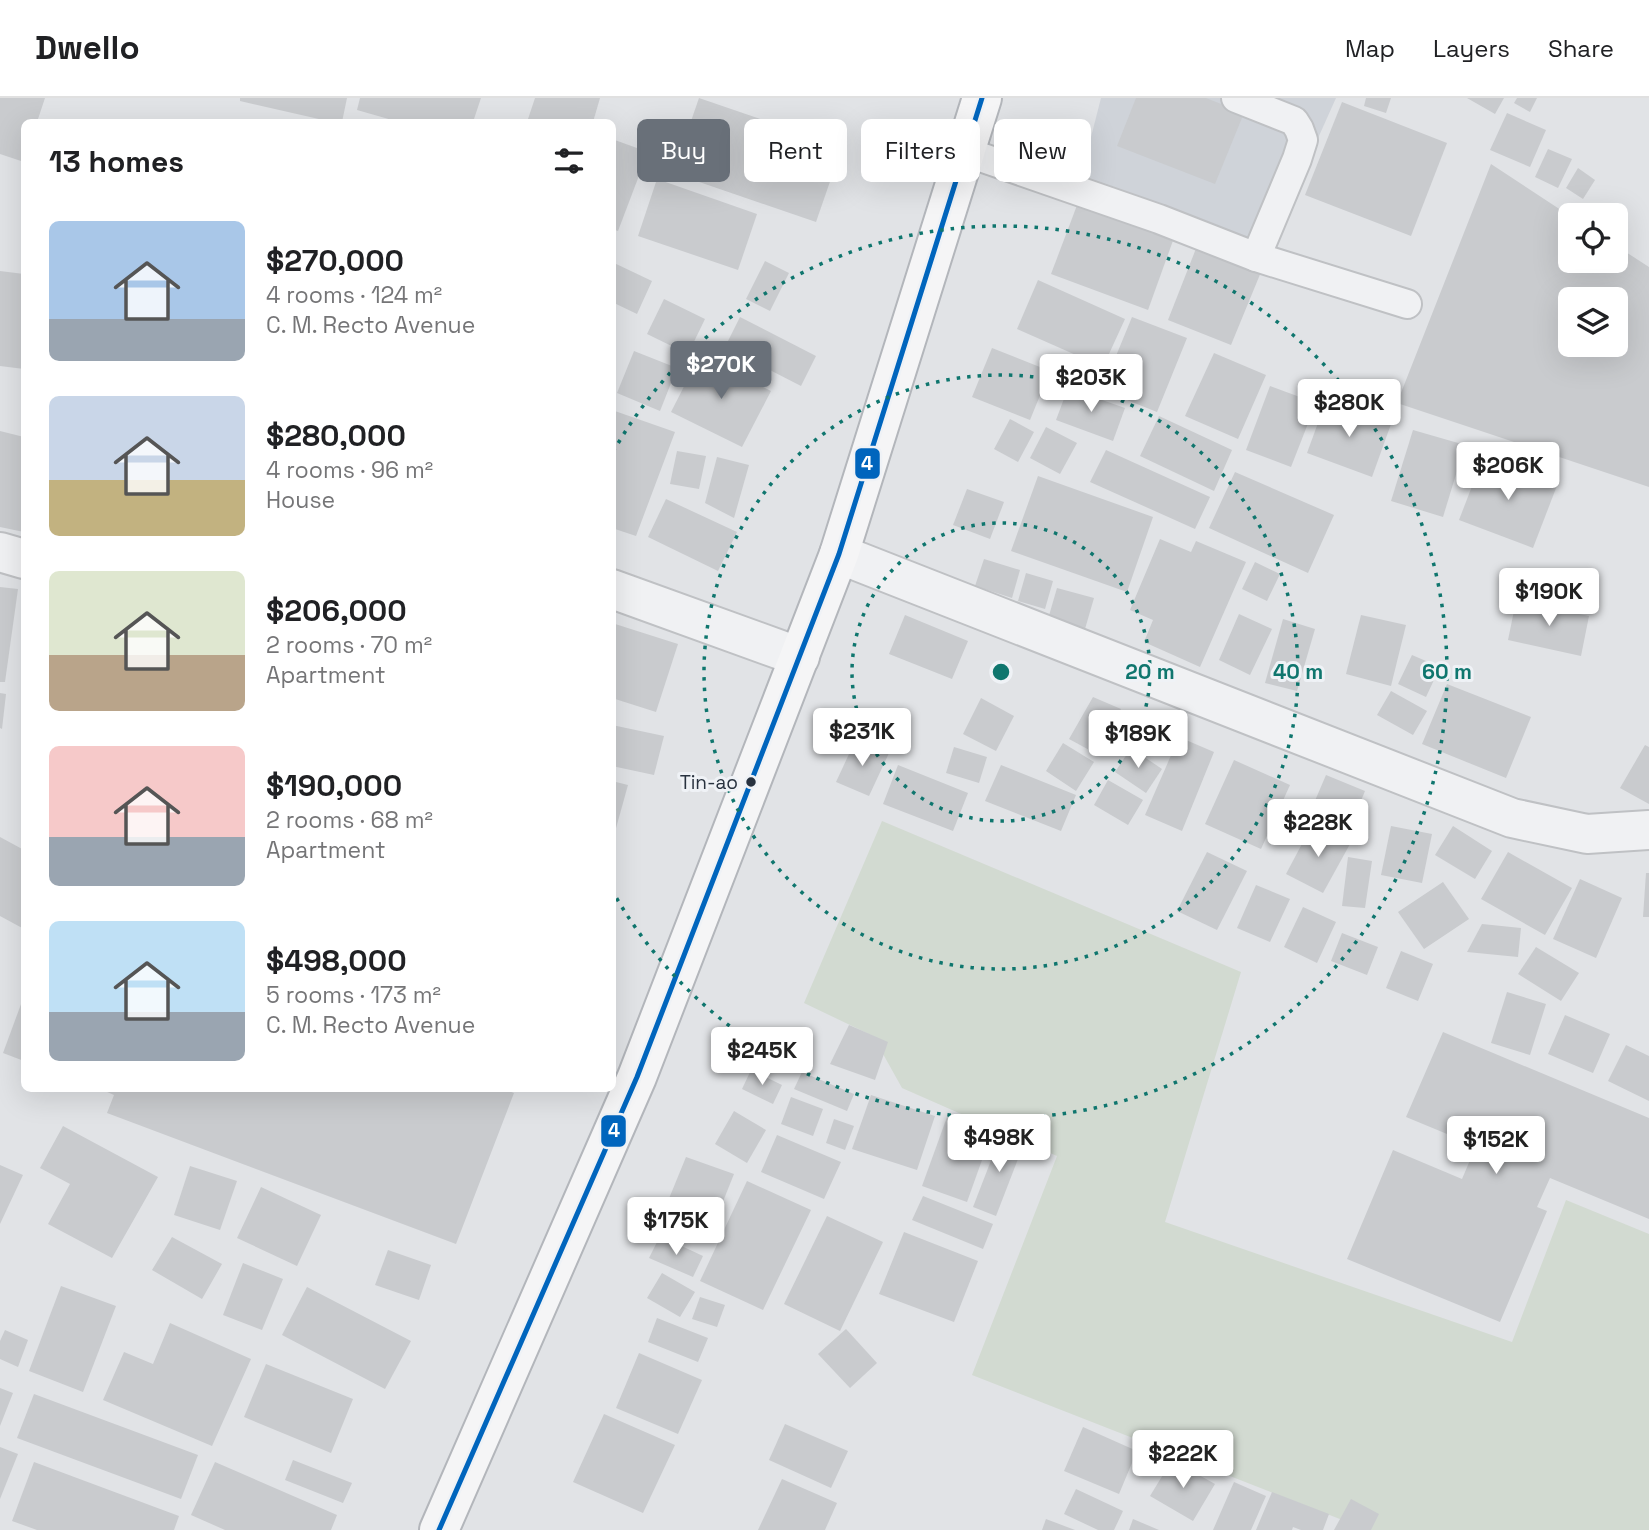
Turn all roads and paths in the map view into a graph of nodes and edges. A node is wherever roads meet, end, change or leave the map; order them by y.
1 (982, 98) edge
2 (1236, 98) edge
3 (976, 119) edge
4 (980, 157) edge
5 (957, 182) edge
6 (1256, 257) junction
7 (1407, 304) dead end
8 (0, 552) edge
9 (839, 554) junction
10 (21, 558) edge
11 (616, 590) edge
12 (800, 657) junction
13 (1649, 830) edge
14 (445, 1528) edge

1 - 3 highway
2 - 6 lane
4 - 6 lane
5 - 9 highway
6 - 7 lane
8 - 10 street
9 - 12 highway
9 - 13 street
11 - 12 street
12 - 14 highway

